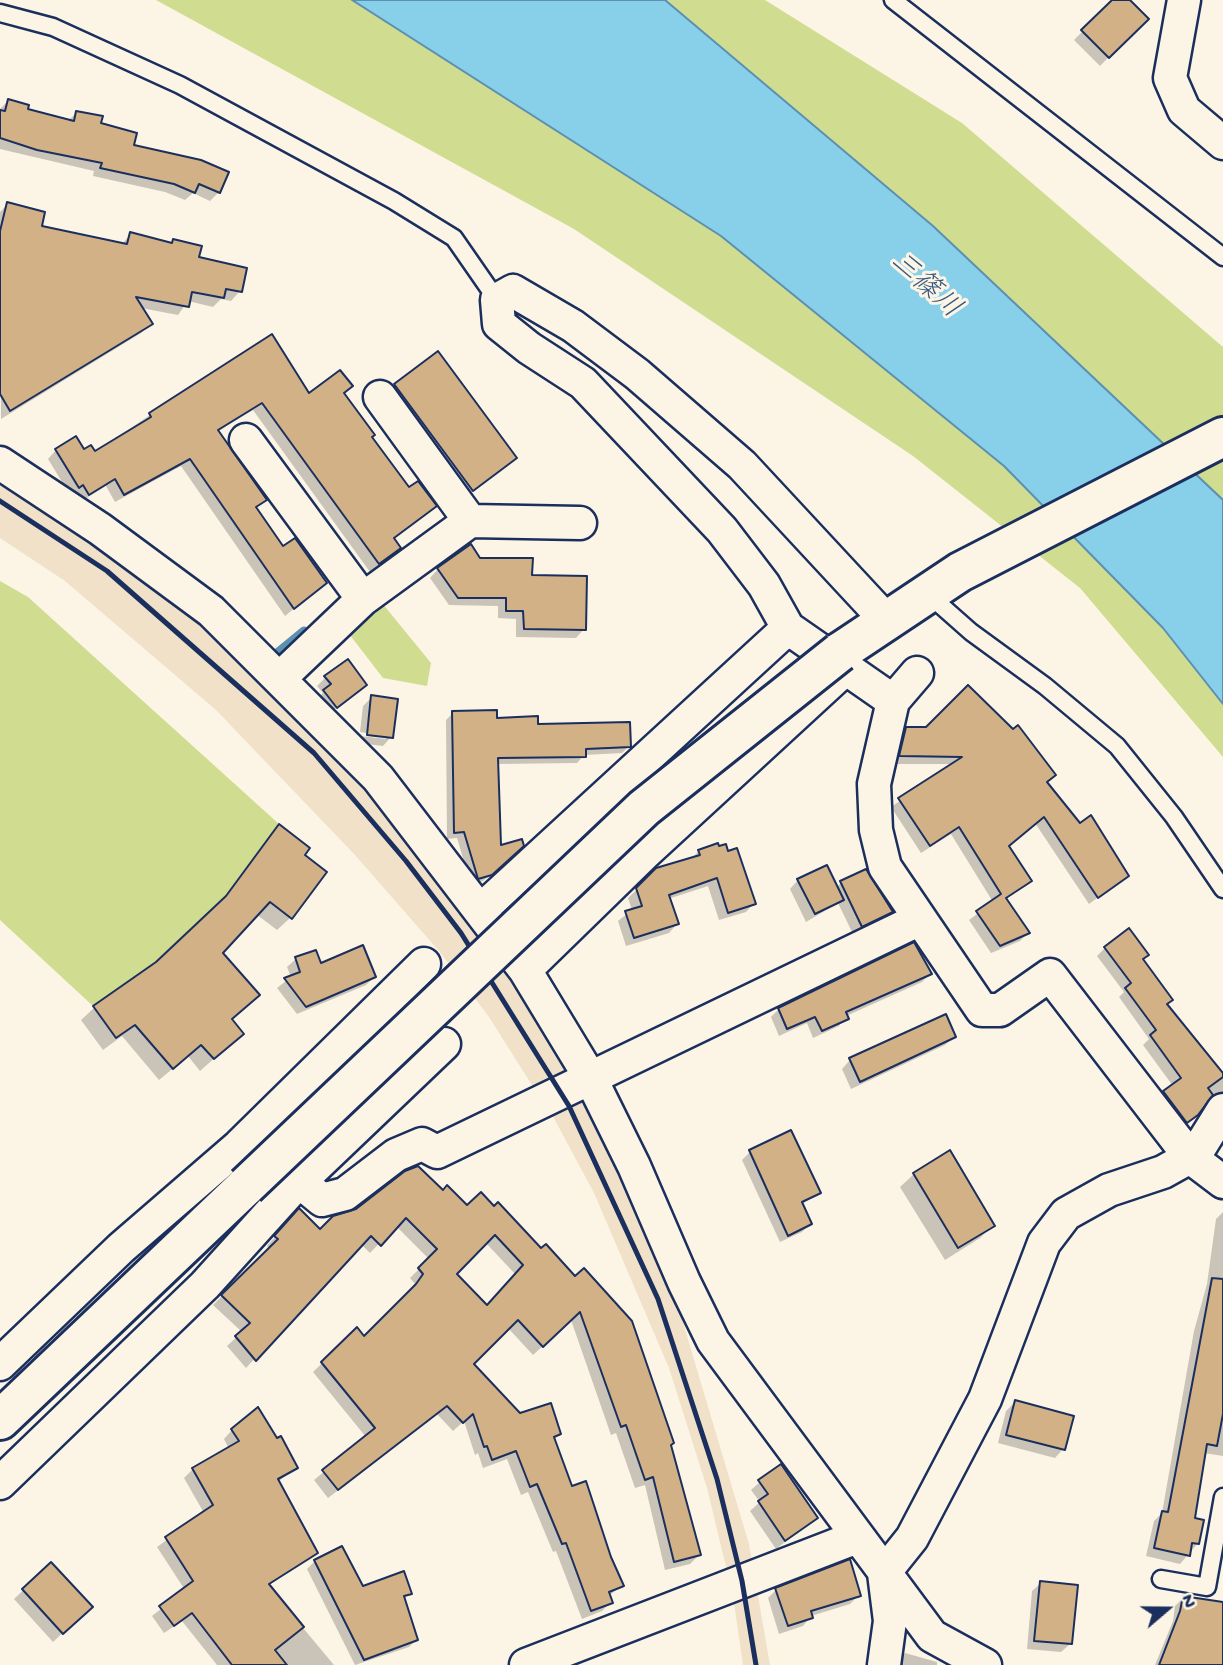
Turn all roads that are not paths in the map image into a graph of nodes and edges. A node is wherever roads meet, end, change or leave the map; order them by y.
1 (893, 0) edge
2 (1184, 0) edge
3 (0, 13) edge
4 (1223, 143) edge
5 (1223, 257) edge
6 (497, 300) junction
7 (380, 397) dead end
8 (1223, 436) edge
9 (246, 440) dead end
10 (0, 463) edge
11 (470, 521) junction
12 (580, 523) dead end
13 (926, 593) junction
14 (363, 599) junction
15 (886, 620) junction
16 (788, 628) junction
17 (842, 661) junction
18 (917, 673) dead end
19 (279, 679) junction
20 (893, 701) junction
21 (1223, 889) edge
22 (481, 911) junction
23 (920, 919) junction
24 (424, 964) dead end
25 (524, 970) junction
26 (444, 1044) dead end
27 (590, 1079) junction
28 (1223, 1110) edge
29 (1190, 1157) junction
30 (300, 1182) junction
31 (1223, 1182) edge
32 (0, 1364) edge
33 (0, 1420) edge
34 (0, 1483) edge
35 (1223, 1497) edge
36 (857, 1537) junction
37 (884, 1573) junction
38 (1161, 1579) dead end
39 (526, 1665) edge
40 (884, 1665) edge
41 (985, 1665) edge

1 - 5 lane
2 - 4 street
3 - 6 lane
6 - 15 street
6 - 16 street
7 - 11 street
8 - 13 street
9 - 14 street
10 - 19 street
11 - 12 street
11 - 14 street
13 - 15 street
13 - 21 lane
14 - 19 street
15 - 17 street
16 - 17 street
16 - 22 street
17 - 20 street
17 - 25 street
17 - 33 street, bridge
18 - 20 street
19 - 22 street
20 - 23 street
22 - 25 street
23 - 27 street
23 - 29 street
24 - 32 street
25 - 27 street
26 - 30 street
27 - 30 street
27 - 36 street
28 - 29 street
29 - 31 street
29 - 37 street
30 - 34 street
35 - 38 lane
36 - 37 street
36 - 39 street
37 - 40 street
37 - 41 street

